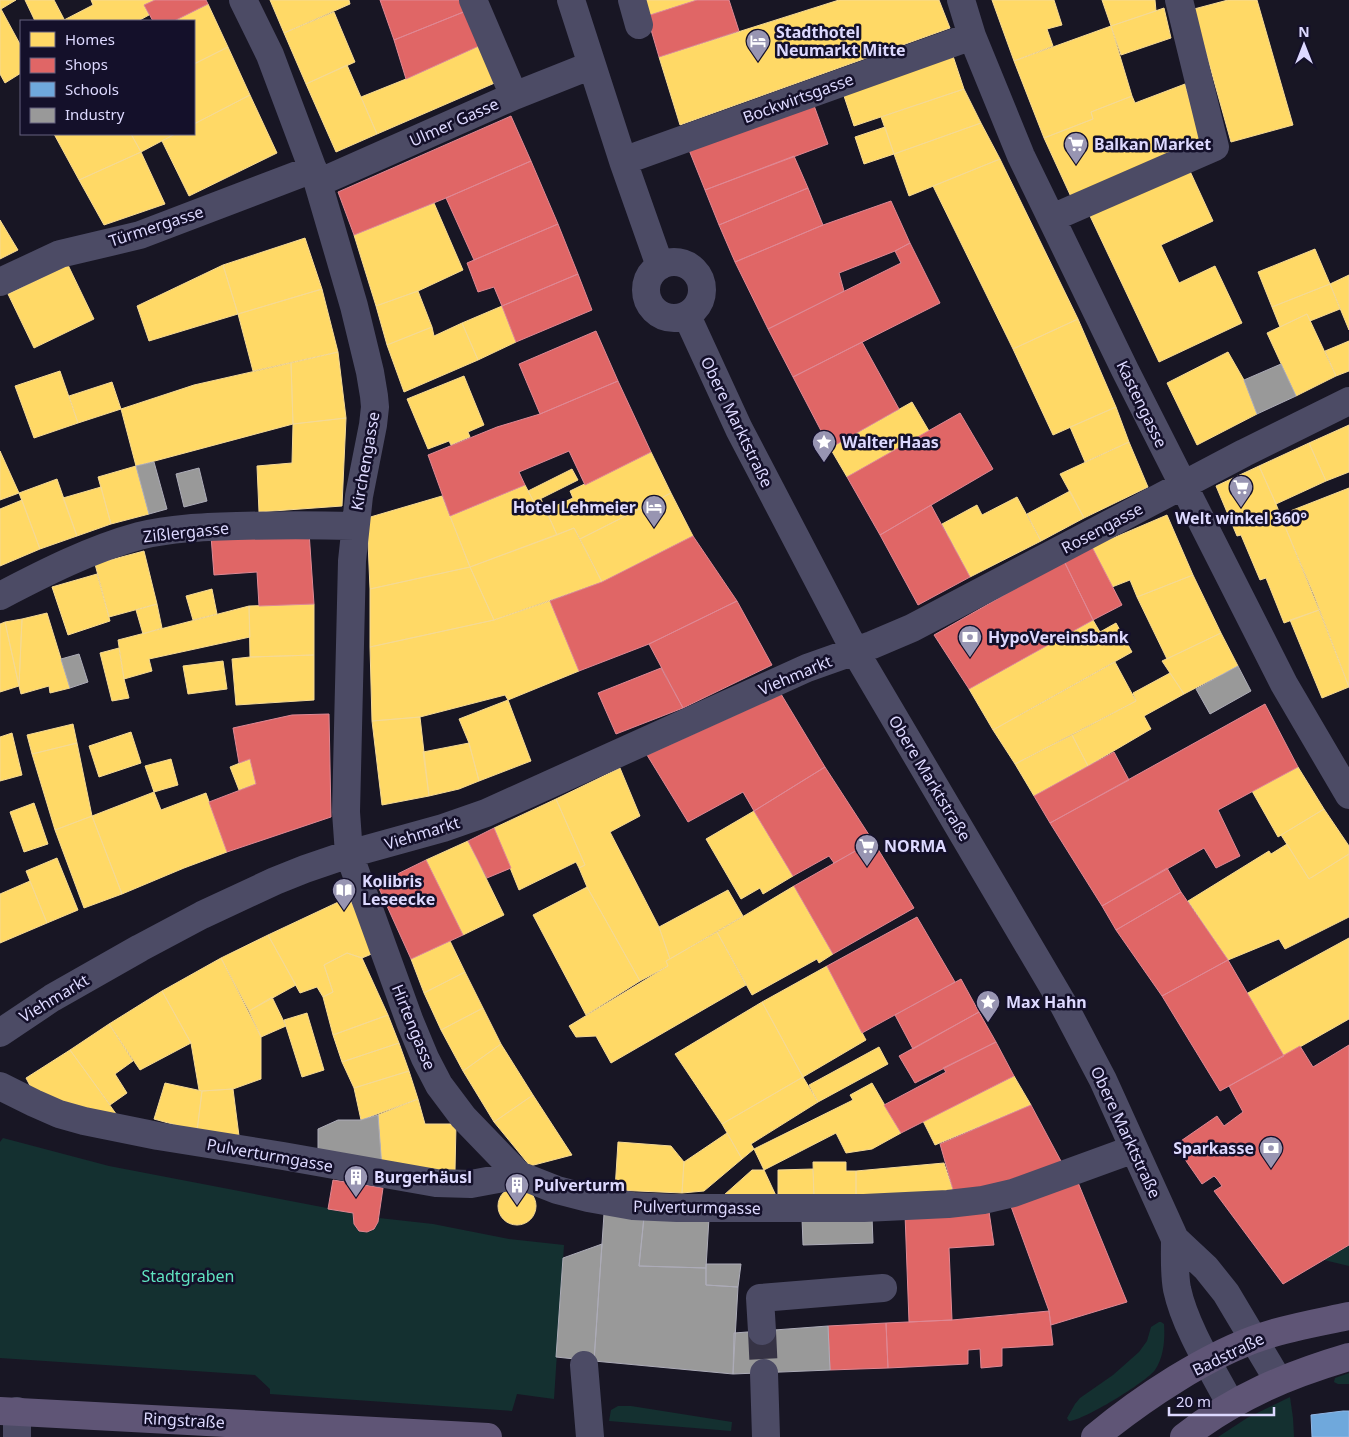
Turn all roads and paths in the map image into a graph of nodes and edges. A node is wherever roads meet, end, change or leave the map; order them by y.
1 (243, 0) edge
2 (473, 0) edge
3 (571, 0) edge
4 (961, 0) edge
5 (1179, 0) edge
6 (972, 36) junction
7 (592, 65) junction
8 (514, 96) junction
9 (623, 161) junction
10 (315, 176) junction
11 (1052, 218) junction
12 (660, 266) junction
13 (0, 282) edge
14 (687, 316) junction
15 (1349, 401) edge
16 (1183, 486) junction
17 (354, 526) junction
18 (0, 596) edge
19 (855, 651) junction
20 (1349, 795) edge
21 (349, 854) junction
22 (0, 1033) edge
23 (0, 1086) edge
24 (1134, 1150) junction
25 (519, 1175) junction
26 (1175, 1239) junction
27 (883, 1288) dead end
28 (1349, 1316) edge
29 (762, 1331) tunnel mouth
30 (1254, 1339) junction
31 (1349, 1357) edge
32 (1208, 1361) junction
33 (584, 1365) dead end
34 (764, 1374) tunnel mouth
35 (1278, 1380) junction
36 (1231, 1405) junction
37 (11, 1420) edge
38 (235, 1430) edge
39 (419, 1435) edge
40 (488, 1437) edge
41 (590, 1437) edge
42 (766, 1437) edge
43 (1095, 1437) edge
44 (1184, 1437) edge

1 - 10 street, Kirchengasse
2 - 8 street
3 - 7 street
4 - 6 street, Kastengasse
5 - 11 street
6 - 9 street, Bockwirtsgasse
6 - 11 street, Kastengasse
7 - 8 street, Ulmer Gasse
7 - 9 street
8 - 10 street, Ulmer Gasse
9 - 12 street
10 - 13 street, Türmergasse
10 - 17 street, Kirchengasse
11 - 16 street, Kastengasse
12 - 14 street
12 - 14 street
14 - 19 street, Obere Marktstraße
15 - 16 street, Rosengasse
16 - 19 street, Rosengasse
16 - 20 street, Kastengasse
17 - 18 street, Zißlergasse
17 - 21 street, Kirchengasse
19 - 21 street, Viehmarkt
19 - 24 street, Obere Marktstraße
21 - 22 street, Viehmarkt
21 - 25 street, Hirtengasse
23 - 25 street, Pulverturmgasse
24 - 25 street, Pulverturmgasse
24 - 26 street, Obere Marktstraße
26 - 30 street, Obere Marktstraße
26 - 32 street, Obere Marktstraße
27 - 29 street
28 - 30 main road, Badstraße
30 - 32 main road, Badstraße
30 - 35 street, Obere Marktstraße
31 - 35 main road
32 - 36 street, Obere Marktstraße
32 - 43 main road, Badstraße
33 - 41 street
34 - 42 street
35 - 36 main road
36 - 44 main road
37 - 38 main road, Ringstraße
38 - 39 main road, Ringstraße
39 - 40 main road, Ringstraße

